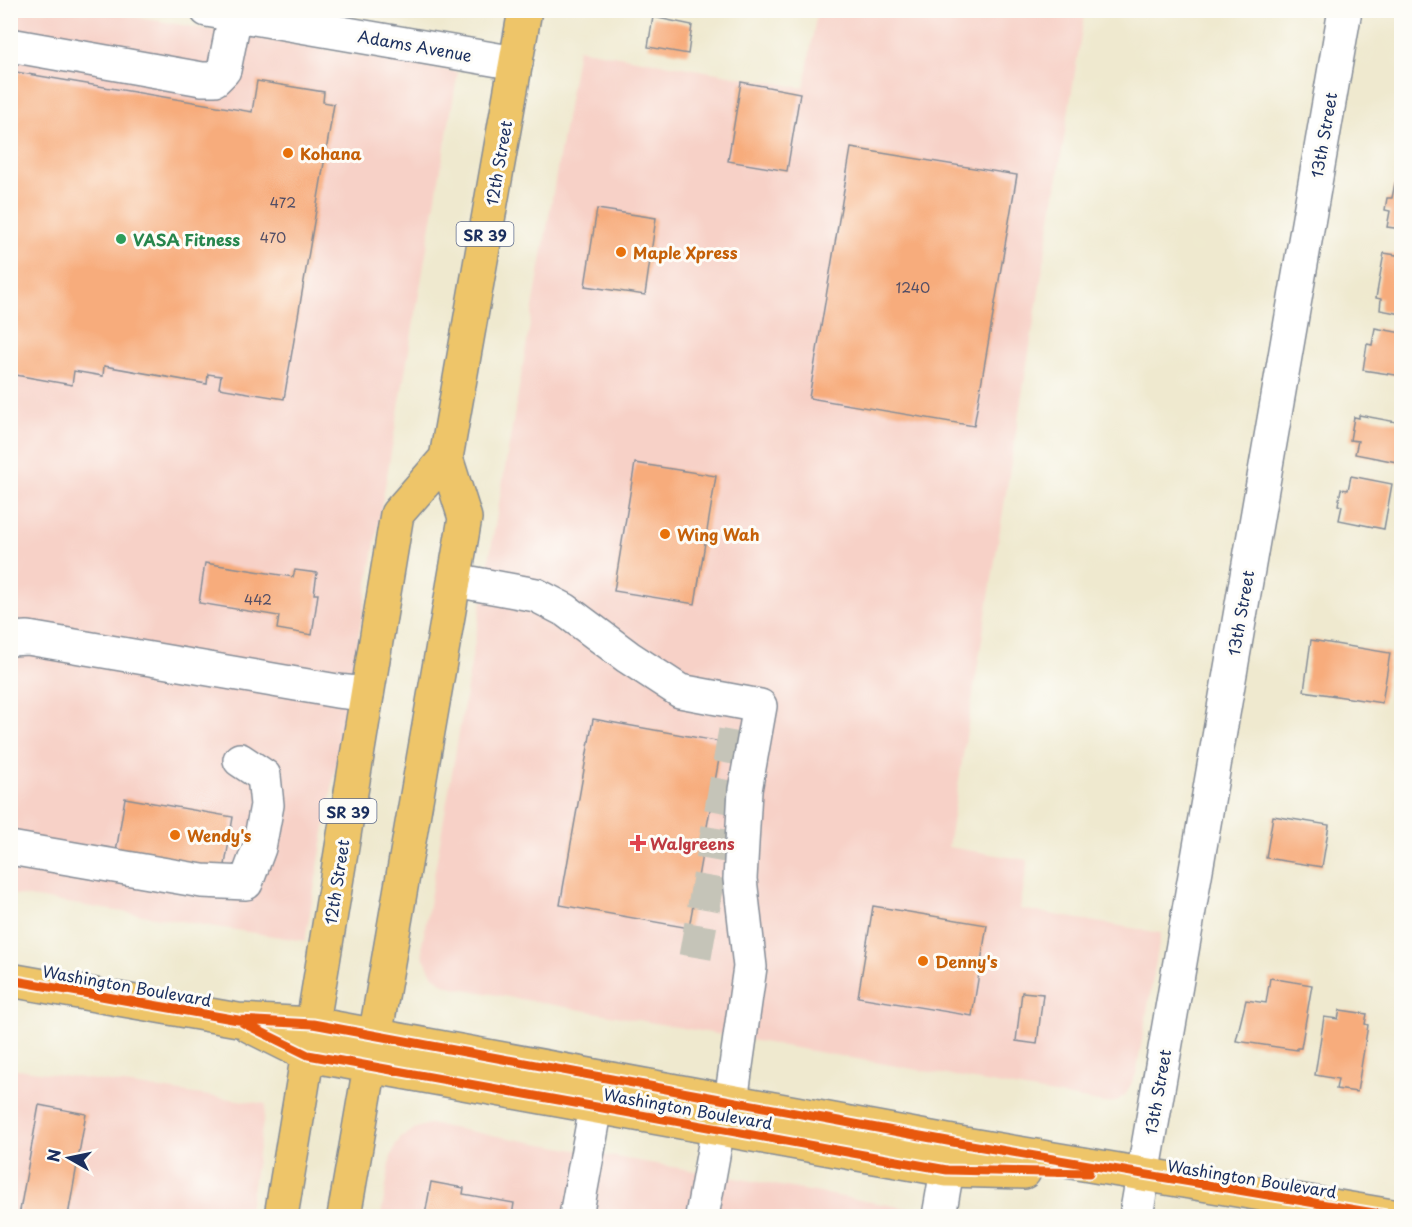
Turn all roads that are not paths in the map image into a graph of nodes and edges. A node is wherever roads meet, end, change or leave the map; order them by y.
1 (525, 10) edge
2 (1345, 10) edge
3 (221, 13) edge
4 (306, 18) edge
5 (10, 45) edge
6 (516, 63) junction
7 (446, 458) junction
8 (455, 580) junction
9 (10, 639) edge
10 (368, 694) junction
11 (240, 760) dead end
12 (10, 848) edge
13 (10, 980) edge
14 (238, 1020) junction
15 (313, 1023) junction
16 (373, 1051) junction
17 (308, 1055) junction
18 (596, 1107) junction
19 (725, 1115) junction
20 (948, 1170) junction
21 (1143, 1175) junction
22 (1332, 1211) edge
23 (281, 1216) edge
24 (344, 1216) edge
25 (576, 1216) edge
26 (702, 1216) edge
27 (939, 1216) edge
28 (1136, 1216) edge
29 (1392, 1216) edge

1 - 6 main road, 12th Street / SR 39
2 - 21 street, 13th Street
3 - 4 street, Adams Avenue
3 - 5 street
4 - 6 street, Adams Avenue
6 - 7 main road, 12th Street / SR 39
7 - 8 main road, 12th Street / SR 39
7 - 10 main road, 12th Street / SR 39
8 - 16 main road, 12th Street / SR 39
8 - 19 street
9 - 10 street
10 - 15 main road, 12th Street / SR 39
11 - 12 street
13 - 14 main road, Washington Boulevard
14 - 15 main road, Washington Boulevard
14 - 17 main road, Washington Boulevard
15 - 16 main road, Washington Boulevard
15 - 17 main road, 12th Street / SR 39
16 - 17 main road, Washington Boulevard
16 - 18 main road, Washington Boulevard
16 - 19 main road, Washington Boulevard
16 - 24 main road, 12th Street / SR 39
17 - 23 main road, 12th Street / SR 39
18 - 19 main road, Washington Boulevard
18 - 25 street
19 - 20 main road, Washington Boulevard
19 - 21 main road, Washington Boulevard
19 - 26 street
20 - 21 main road, Washington Boulevard
20 - 27 street
21 - 22 main road, Washington Boulevard
21 - 28 street, 13th Street
22 - 29 main road, Washington Boulevard

